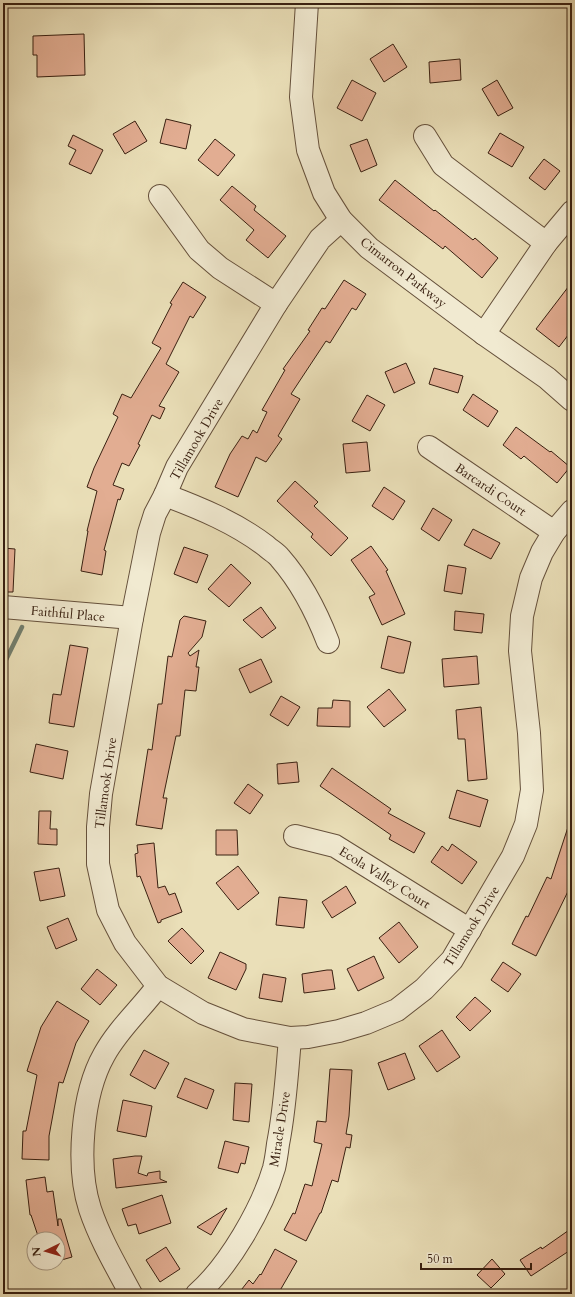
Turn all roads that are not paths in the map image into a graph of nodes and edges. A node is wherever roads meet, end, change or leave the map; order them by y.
1 (307, 3) edge
2 (425, 136) dead end
3 (160, 196) dead end
4 (572, 212) edge
5 (340, 220) junction
6 (546, 243) junction
7 (276, 304) junction
8 (484, 334) junction
9 (572, 400) edge
10 (428, 447) dead end
11 (165, 496) junction
12 (572, 510) edge
13 (554, 532) junction
14 (3, 607) edge
15 (132, 618) junction
16 (328, 642) dead end
17 (295, 836) dead end
18 (470, 930) junction
19 (158, 986) junction
20 (290, 1038) junction
21 (130, 1294) edge
22 (197, 1294) edge

1 - 5 street, Cimarron Parkway
2 - 6 street
3 - 7 street
4 - 6 street
5 - 7 street, Tillamook Drive
5 - 8 street, Cimarron Parkway
6 - 8 street
7 - 11 street, Tillamook Drive
8 - 9 street, Cimarron Parkway
10 - 13 street, Barcardi Court
11 - 15 street, Tillamook Drive
11 - 16 street
12 - 13 street, Tillamook Drive
13 - 18 street, Tillamook Drive
14 - 15 street, Faithful Place
15 - 19 street, Tillamook Drive
17 - 18 street, Ecola Valley Court
18 - 20 street, Tillamook Drive
19 - 20 street, Tillamook Drive
19 - 21 street
20 - 22 street, Miracle Drive

